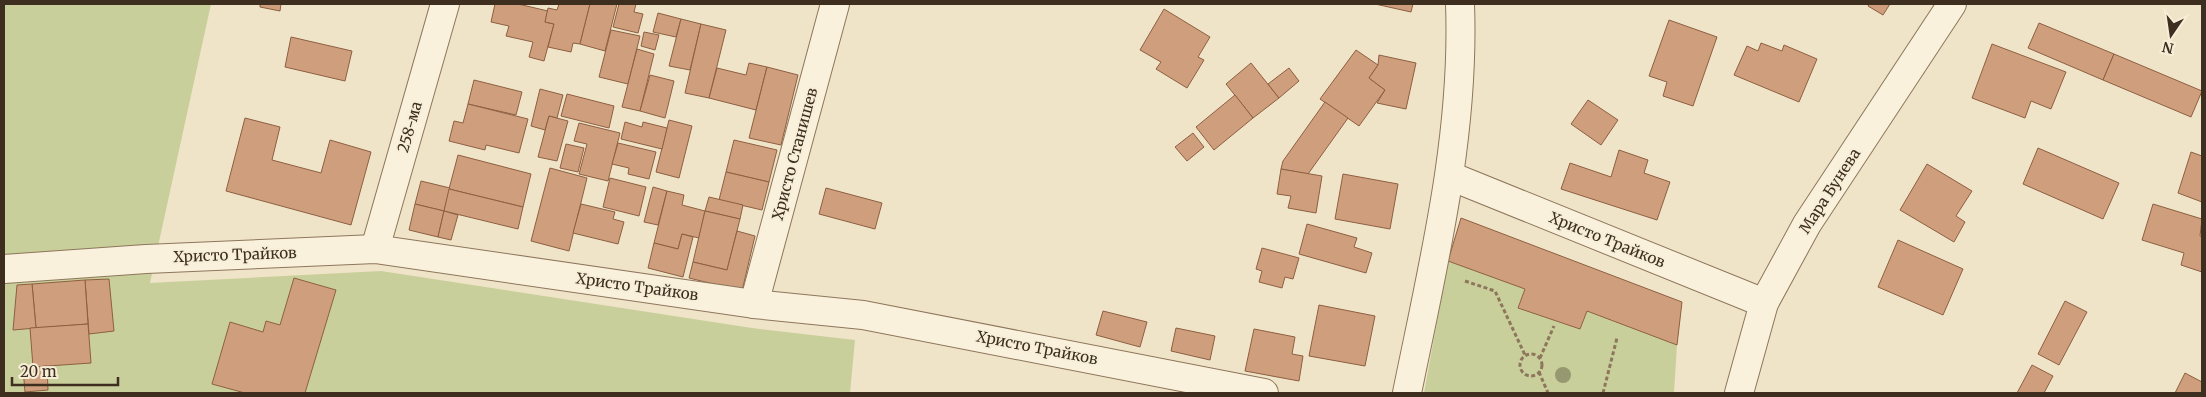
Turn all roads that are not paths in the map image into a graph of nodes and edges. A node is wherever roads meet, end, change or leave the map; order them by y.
1 (445, 4) edge
2 (835, 4) edge
3 (1460, 4) edge
4 (1952, 4) edge
5 (1450, 176) junction
6 (375, 249) junction
7 (4, 269) edge
8 (1764, 303) junction
9 (754, 304) junction
10 (1264, 393) edge
11 (1407, 393) edge
12 (1739, 393) edge

1 - 6 street, 258-ма
2 - 9 street, Христо Станишев
3 - 5 street
4 - 8 street, Мара Бунева
5 - 8 street, Христо Трайков
5 - 11 street
6 - 7 street, Христо Трайков
6 - 9 street, Христо Трайков
8 - 12 street, Мара Бунева
9 - 10 street, Христо Трайков

